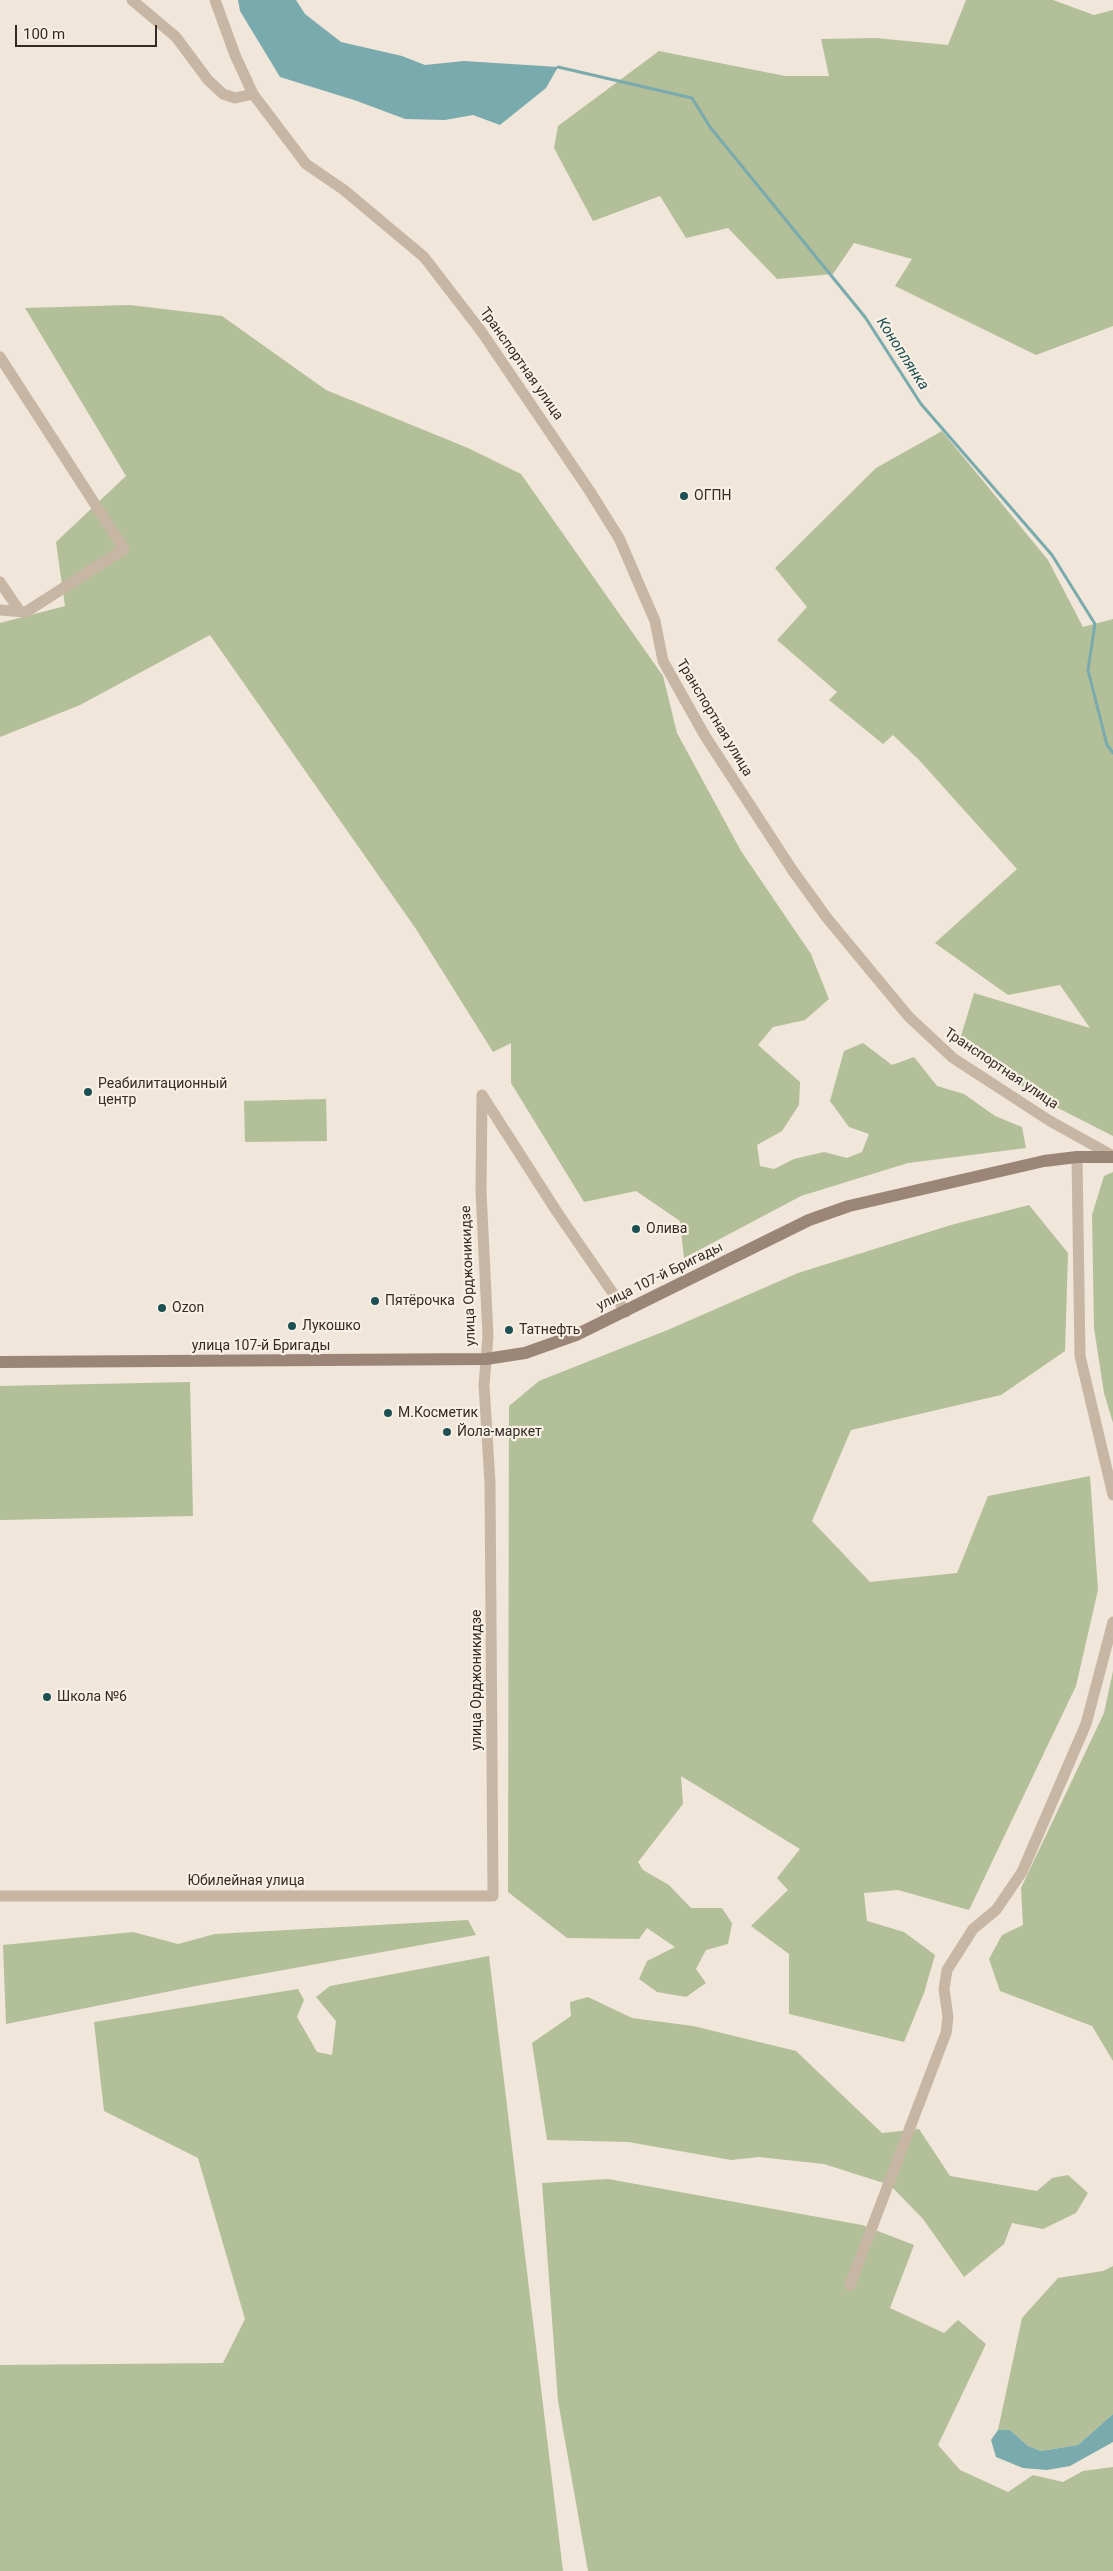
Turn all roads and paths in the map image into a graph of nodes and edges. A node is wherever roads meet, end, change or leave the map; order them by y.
1 (132, 0) edge
2 (215, 0) edge
3 (253, 94) junction
4 (0, 357) edge
5 (0, 582) edge
6 (0, 610) edge
7 (19, 610) junction
8 (1077, 1156) junction
9 (1113, 1156) edge
10 (626, 1312) junction
11 (486, 1359) junction
12 (0, 1362) edge
13 (1113, 1495) edge
14 (1113, 1622) edge
15 (0, 1896) edge
16 (493, 1896) joint
17 (850, 2285) dead end

1 - 3 street
2 - 3 street, Транспортная улица
3 - 9 street, Транспортная улица
4 - 7 street
5 - 7 street
6 - 7 street
8 - 9 main road, улица 107-й Бригады
8 - 10 main road, улица 107-й Бригады
8 - 13 street
10 - 11 main road, улица 107-й Бригады
10 - 11 street, улица Орджоникидзе
11 - 12 main road, улица 107-й Бригады
11 - 16 street, улица Орджоникидзе
14 - 17 street
15 - 16 street, Юбилейная улица

